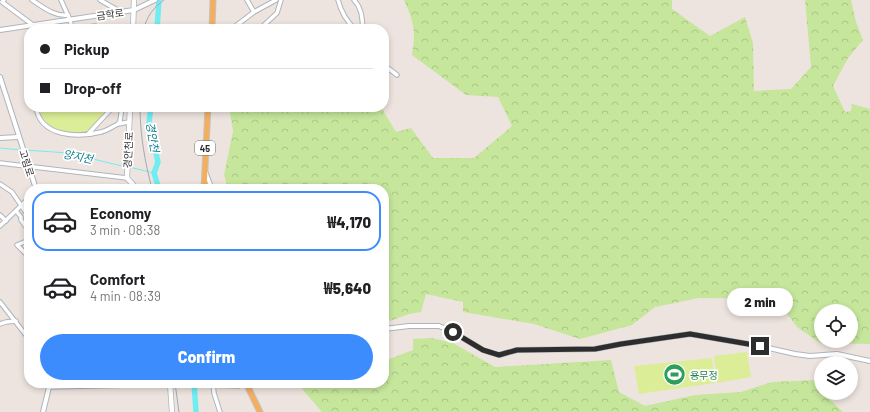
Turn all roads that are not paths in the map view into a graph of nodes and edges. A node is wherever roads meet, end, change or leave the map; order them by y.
1 (32, 0) edge
2 (61, 0) edge
3 (100, 0) edge
4 (134, 0) edge
5 (155, 0) edge
6 (213, 0) edge
7 (247, 0) edge
8 (276, 0) edge
9 (281, 0) edge
10 (338, 0) edge
11 (354, 0) edge
12 (3, 1) edge
13 (136, 9) junction
14 (121, 12) junction
15 (254, 12) junction
16 (68, 15) junction
17 (70, 20) junction
18 (32, 24) edge
19 (40, 24) edge
20 (71, 24) edge
21 (134, 24) edge
22 (212, 24) edge
23 (238, 24) edge
24 (265, 24) edge
25 (349, 24) edge
26 (362, 24) edge
27 (24, 26) edge
28 (0, 30) edge
29 (389, 69) edge
30 (397, 75) dead end
31 (0, 77) edge
32 (38, 112) edge
33 (109, 112) edge
34 (121, 112) edge
35 (130, 112) edge
36 (208, 112) edge
37 (129, 122) junction
38 (118, 124) junction
39 (88, 135) junction
40 (18, 137) junction
41 (0, 138) edge
42 (0, 164) edge
43 (28, 166) junction
44 (204, 166) junction
45 (127, 176) junction
46 (0, 184) edge
47 (34, 184) edge
48 (133, 184) edge
49 (204, 184) edge
50 (210, 184) edge
51 (24, 204) edge
52 (22, 206) junction
53 (24, 209) edge
54 (16, 211) junction
55 (0, 215) edge
56 (6, 221) junction
57 (24, 224) edge
58 (0, 226) edge
59 (24, 242) edge
60 (24, 252) edge
61 (0, 302) edge
62 (16, 321) junction
63 (0, 324) edge
64 (389, 328) edge
65 (24, 331) edge
66 (870, 361) edge
67 (48, 388) edge
68 (172, 388) edge
69 (214, 388) edge
70 (249, 388) edge
71 (43, 412) edge
72 (172, 412) edge
73 (220, 412) edge
74 (260, 412) edge

1 - 16 street
2 - 16 street
3 - 14 street
4 - 13 main road
5 - 13 street, 금학로
6 - 22 main road
7 - 15 street
8 - 15 street
9 - 24 street
10 - 25 street
11 - 26 street
12 - 18 street
13 - 14 street, 금학로
13 - 21 main road
14 - 17 street, 금학로
15 - 23 street
16 - 17 street
17 - 19 street, 금학로
17 - 20 street
27 - 28 street, 금학로
29 - 30 street
31 - 40 street, 고림로
32 - 39 street
33 - 39 street
34 - 38 street
35 - 37 main road, 경안천로
36 - 44 main road, 45
37 - 38 street
37 - 45 main road, 경안천로
38 - 39 street
40 - 41 street, 고림로
40 - 43 street, 고림로
42 - 43 street
43 - 45 street
43 - 47 street, 고림로
44 - 49 main road, 45
44 - 50 street
45 - 48 main road, 경안천로
46 - 52 street
51 - 52 street
52 - 53 street
52 - 54 street
54 - 56 street
54 - 57 street
55 - 56 street
56 - 58 street
59 - 60 street
61 - 62 street
62 - 63 street
62 - 65 street
64 - 66 street
67 - 71 street
68 - 72 main road
69 - 73 street
70 - 74 main road

